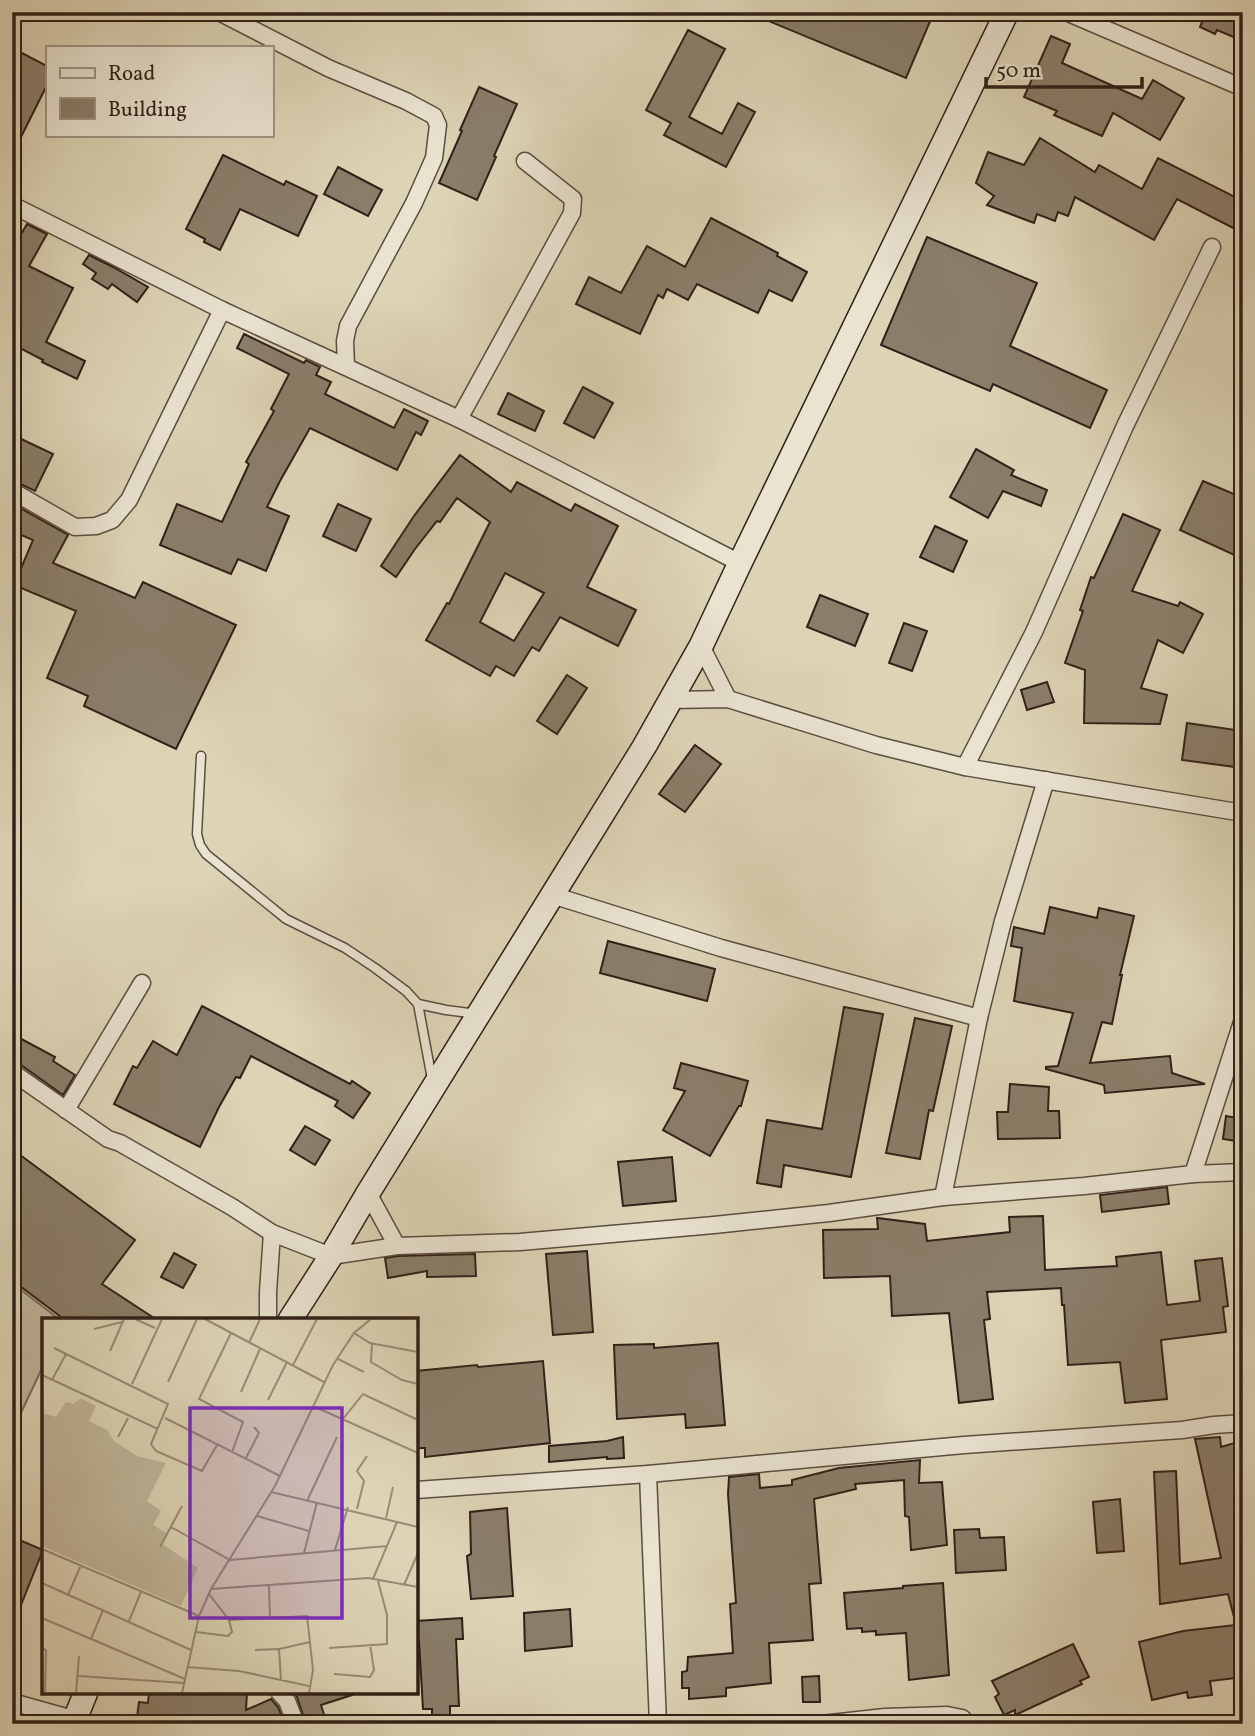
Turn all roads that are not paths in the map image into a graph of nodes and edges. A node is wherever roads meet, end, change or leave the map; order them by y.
1 (219, 12) edge
2 (1007, 12) edge
3 (1066, 12) edge
4 (1243, 88) edge
5 (525, 161) dead end
6 (12, 205) edge
7 (1212, 247) dead end
8 (222, 310) junction
9 (346, 366) junction
10 (459, 419) junction
11 (12, 491) edge
12 (740, 563) junction
13 (701, 646) junction
14 (728, 699) junction
15 (670, 700) junction
16 (201, 755) dead end
17 (965, 767) junction
18 (1046, 780) junction
19 (1243, 813) edge
20 (552, 895) junction
21 (142, 983) dead end
22 (418, 1004) junction
23 (478, 1014) junction
24 (979, 1018) junction
25 (1243, 1019) edge
26 (12, 1072) edge
27 (434, 1087) junction
28 (66, 1110) junction
29 (1243, 1171) edge
30 (1193, 1174) junction
31 (368, 1193) junction
32 (943, 1198) junction
33 (272, 1233) junction
34 (397, 1245) junction
35 (331, 1256) junction
36 (268, 1318) edge
37 (291, 1318) edge
38 (1243, 1423) edge
39 (648, 1474) junction
40 (418, 1490) edge
41 (85, 1694) edge
42 (281, 1694) edge
43 (12, 1702) edge
44 (73, 1722) edge
45 (296, 1724) edge
46 (658, 1724) edge
47 (821, 1724) edge
48 (968, 1724) edge

1 - 9 street
2 - 12 main road
3 - 4 street
5 - 10 street
6 - 8 street
7 - 17 street
8 - 9 street
8 - 11 street
9 - 10 street
10 - 12 street
12 - 13 main road
13 - 14 street
13 - 15 main road
14 - 15 street
14 - 17 street
15 - 20 main road
16 - 22 lane
17 - 18 street
18 - 19 street
18 - 24 street
20 - 23 main road
20 - 24 street
21 - 28 street
22 - 23 lane
22 - 27 lane
23 - 27 main road
24 - 32 street
25 - 30 street
26 - 28 street
27 - 31 main road
28 - 33 street
29 - 30 street
30 - 32 street
31 - 34 street
31 - 35 main road
32 - 34 street
33 - 35 street
33 - 36 street
34 - 35 street
35 - 37 main road
38 - 39 street
39 - 40 street
39 - 46 street
41 - 44 main road
42 - 45 street
43 - 44 street
47 - 48 street

